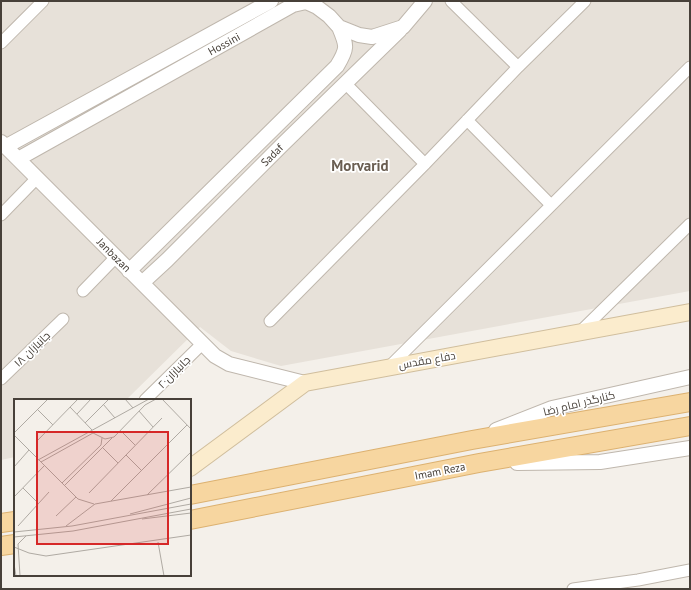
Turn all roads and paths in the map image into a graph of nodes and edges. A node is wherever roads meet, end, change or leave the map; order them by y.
1 (43, 1) edge
2 (271, 1) edge
3 (327, 1) edge
4 (425, 1) edge
5 (451, 1) edge
6 (585, 1) edge
7 (328, 16) junction
8 (339, 26) junction
9 (403, 27) junction
10 (1, 43) edge
11 (518, 67) junction
12 (690, 67) edge
13 (345, 83) junction
14 (467, 120) junction
15 (32, 132) junction
16 (3, 145) edge
17 (39, 148) junction
18 (18, 160) junction
19 (425, 164) junction
20 (37, 178) junction
21 (551, 205) junction
22 (1, 214) edge
23 (690, 224) edge
24 (155, 245) junction
25 (116, 257) junction
26 (167, 260) junction
27 (129, 271) junction
28 (142, 283) junction
29 (83, 291) dead end
30 (690, 312) edge
31 (63, 319) dead end
32 (270, 322) dead end
33 (580, 332) junction
34 (202, 344) junction
35 (389, 367) junction
36 (2, 375) edge
37 (690, 377) edge
38 (305, 382) junction
39 (146, 399) edge
40 (690, 402) edge
41 (690, 426) edge
42 (472, 440) junction
43 (690, 448) edge
44 (479, 463) junction
45 (191, 467) edge
46 (191, 495) edge
47 (191, 520) edge
48 (14, 521) edge
49 (1, 523) edge
50 (14, 544) edge
51 (1, 546) edge
52 (690, 570) edge
53 (639, 584) edge
54 (573, 589) edge

1 - 10 street
2 - 15 street, Hossini
3 - 7 street
4 - 9 street
5 - 11 street
6 - 11 street
7 - 8 street, Hossini
7 - 17 street, Hossini
8 - 9 street, Hossini
8 - 24 street, Sadaf
9 - 13 street, Sadaf
11 - 14 street
12 - 21 street
13 - 19 street
13 - 26 street, Sadaf
14 - 19 street
14 - 21 street
15 - 16 street, Hossini
15 - 17 street
16 - 18 street, Janbazan
17 - 18 street, Hossini
18 - 20 street, Janbazan
19 - 32 street
20 - 22 street
20 - 25 street, Janbazan
21 - 35 street
23 - 33 street
24 - 26 street
24 - 27 street, Sadaf
25 - 27 street, Janbazan
25 - 29 street
26 - 28 street, Sadaf
27 - 28 street, Janbazan
28 - 34 street, Janbazan
30 - 33 main road, دفاع مقدس
31 - 36 street, جانبازان ۱۸
33 - 35 main road, دفاع مقدس
34 - 38 street, Janbazan
34 - 39 street, جانبازان۲۰
35 - 38 main road, دفاع مقدس
37 - 42 street, کنارگذر امام رضا
38 - 45 main road, دفاع مقدس
40 - 42 main road
41 - 44 main road, Imam Reza
42 - 46 main road
43 - 44 street
44 - 47 main road, Imam Reza
48 - 49 main road
50 - 51 main road
52 - 53 street
53 - 54 street

